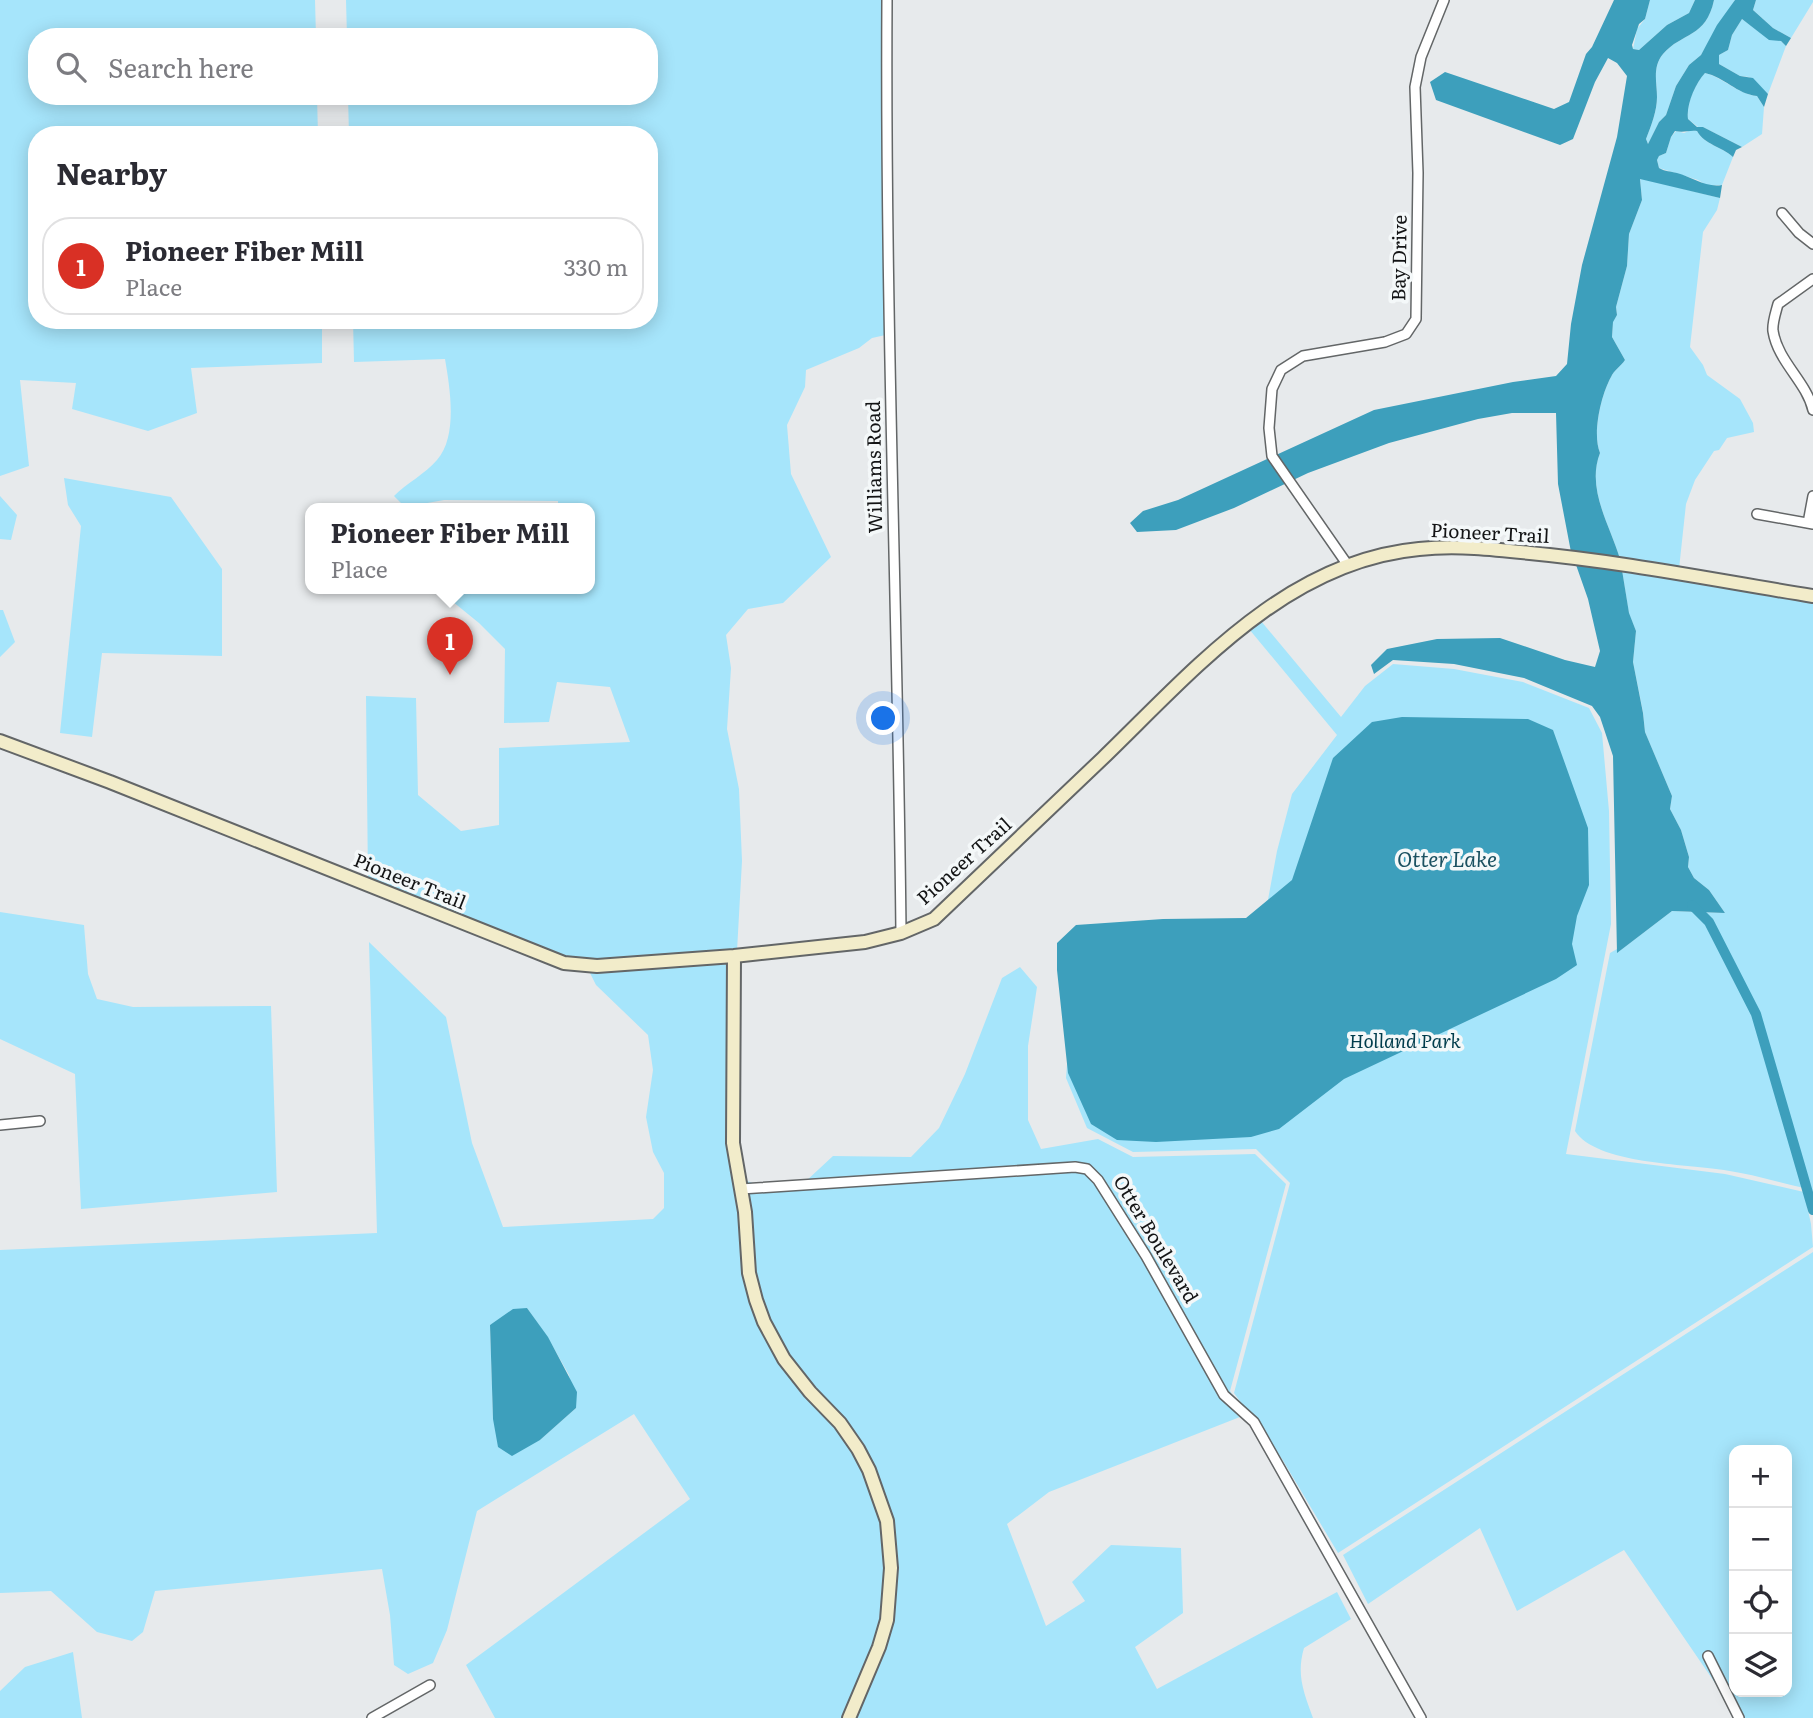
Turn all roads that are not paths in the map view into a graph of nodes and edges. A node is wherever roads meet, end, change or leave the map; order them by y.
1 (887, 0) edge
2 (1444, 0) edge
3 (1782, 213) dead end
4 (1813, 244) edge
5 (1813, 279) edge
6 (1813, 410) edge
7 (1813, 496) edge
8 (1757, 514) dead end
9 (1811, 523) edge
10 (1347, 564) junction
11 (1813, 596) edge
12 (0, 741) edge
13 (901, 933) junction
14 (734, 956) junction
15 (40, 1121) dead end
16 (0, 1125) edge
17 (741, 1189) junction
18 (1708, 1656) dead end
19 (430, 1685) dead end
20 (372, 1718) edge
21 (849, 1718) edge
22 (1421, 1718) edge
23 (1739, 1718) edge

1 - 13 street, Williams Road
2 - 10 street, Bay Drive
3 - 4 street
5 - 6 street
7 - 9 street
8 - 9 street
10 - 11 street, Pioneer Trail
10 - 13 street, Pioneer Trail
12 - 14 street, Pioneer Trail
13 - 14 street, Pioneer Trail
14 - 17 street
15 - 16 street
17 - 21 street
17 - 22 street, Otter Boulevard
18 - 23 street
19 - 20 street

